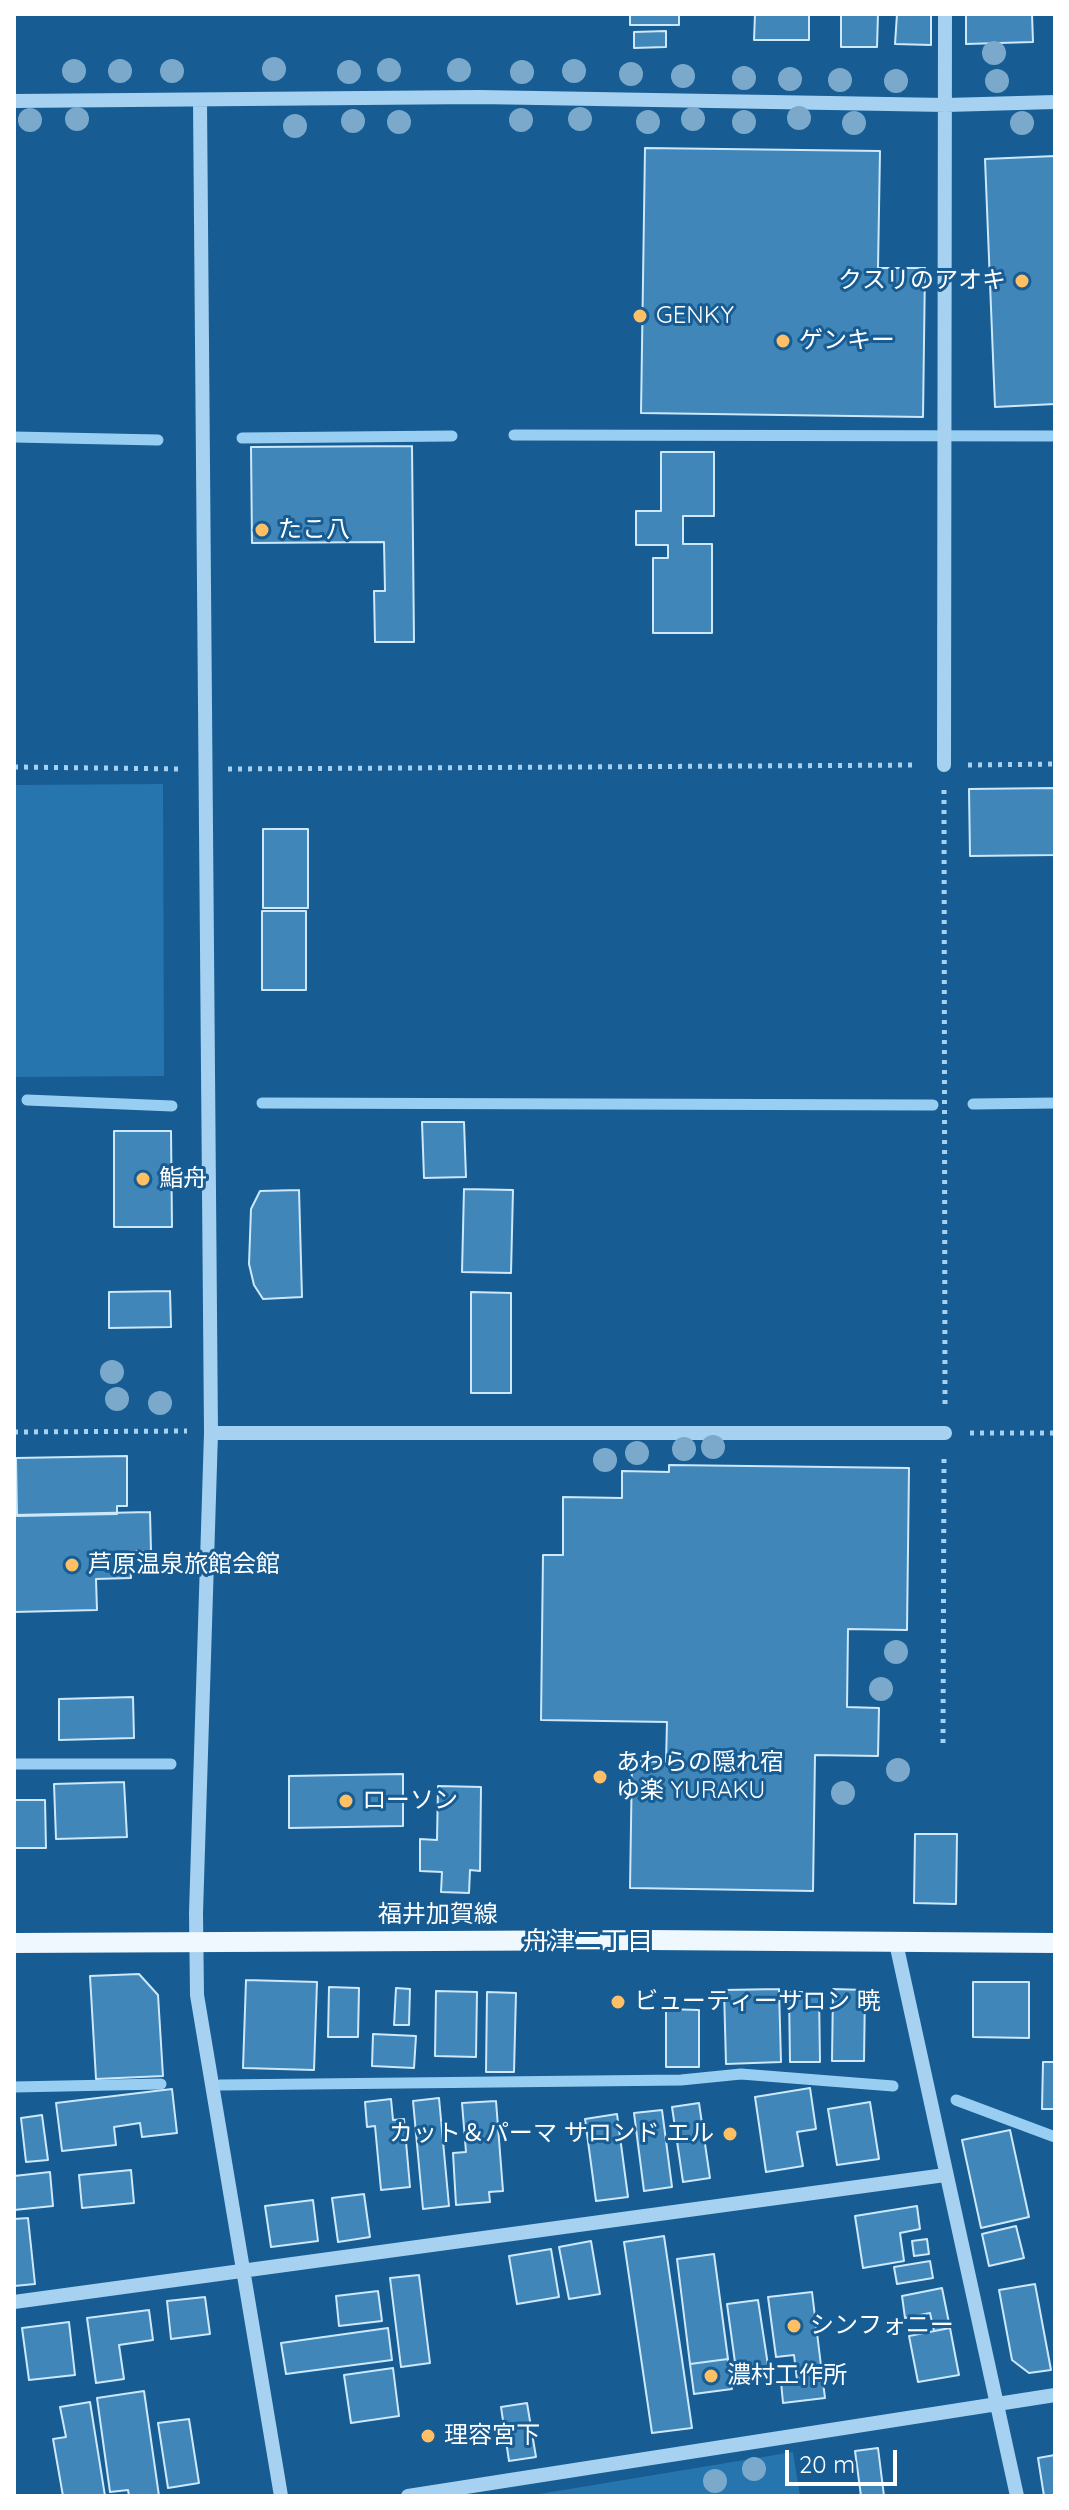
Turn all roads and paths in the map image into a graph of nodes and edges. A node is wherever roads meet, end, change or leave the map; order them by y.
1 (945, 14) edge
2 (14, 101) edge
3 (200, 101) junction
4 (1055, 102) edge
5 (946, 105) junction
6 (1055, 764) edge
7 (944, 765) junction
8 (14, 767) edge
9 (206, 769) junction
10 (14, 1432) edge
11 (211, 1433) junction
12 (945, 1433) junction
13 (1055, 1433) edge
14 (943, 1743) dead end
15 (197, 1942) junction
16 (14, 1943) edge
17 (896, 1943) junction
18 (1055, 1943) edge
19 (945, 2175) junction
20 (243, 2273) junction
21 (14, 2302) edge
22 (1055, 2395) edge
23 (1000, 2404) junction
24 (281, 2496) edge
25 (408, 2496) edge
26 (1017, 2496) edge

1 - 5 street
2 - 3 street
3 - 5 street
3 - 9 street
4 - 5 street
5 - 7 street
6 - 7 path
7 - 9 path
7 - 12 path
8 - 9 path
9 - 11 street
10 - 11 path
11 - 12 street
11 - 15 street
12 - 13 path
12 - 14 path
15 - 16 main road, 福井加賀線
15 - 17 main road, 福井加賀線
15 - 20 street
17 - 18 main road, 福井加賀線
17 - 19 street
19 - 20 street
19 - 23 street
20 - 21 street
20 - 24 street
22 - 23 street
23 - 25 street
23 - 26 street

